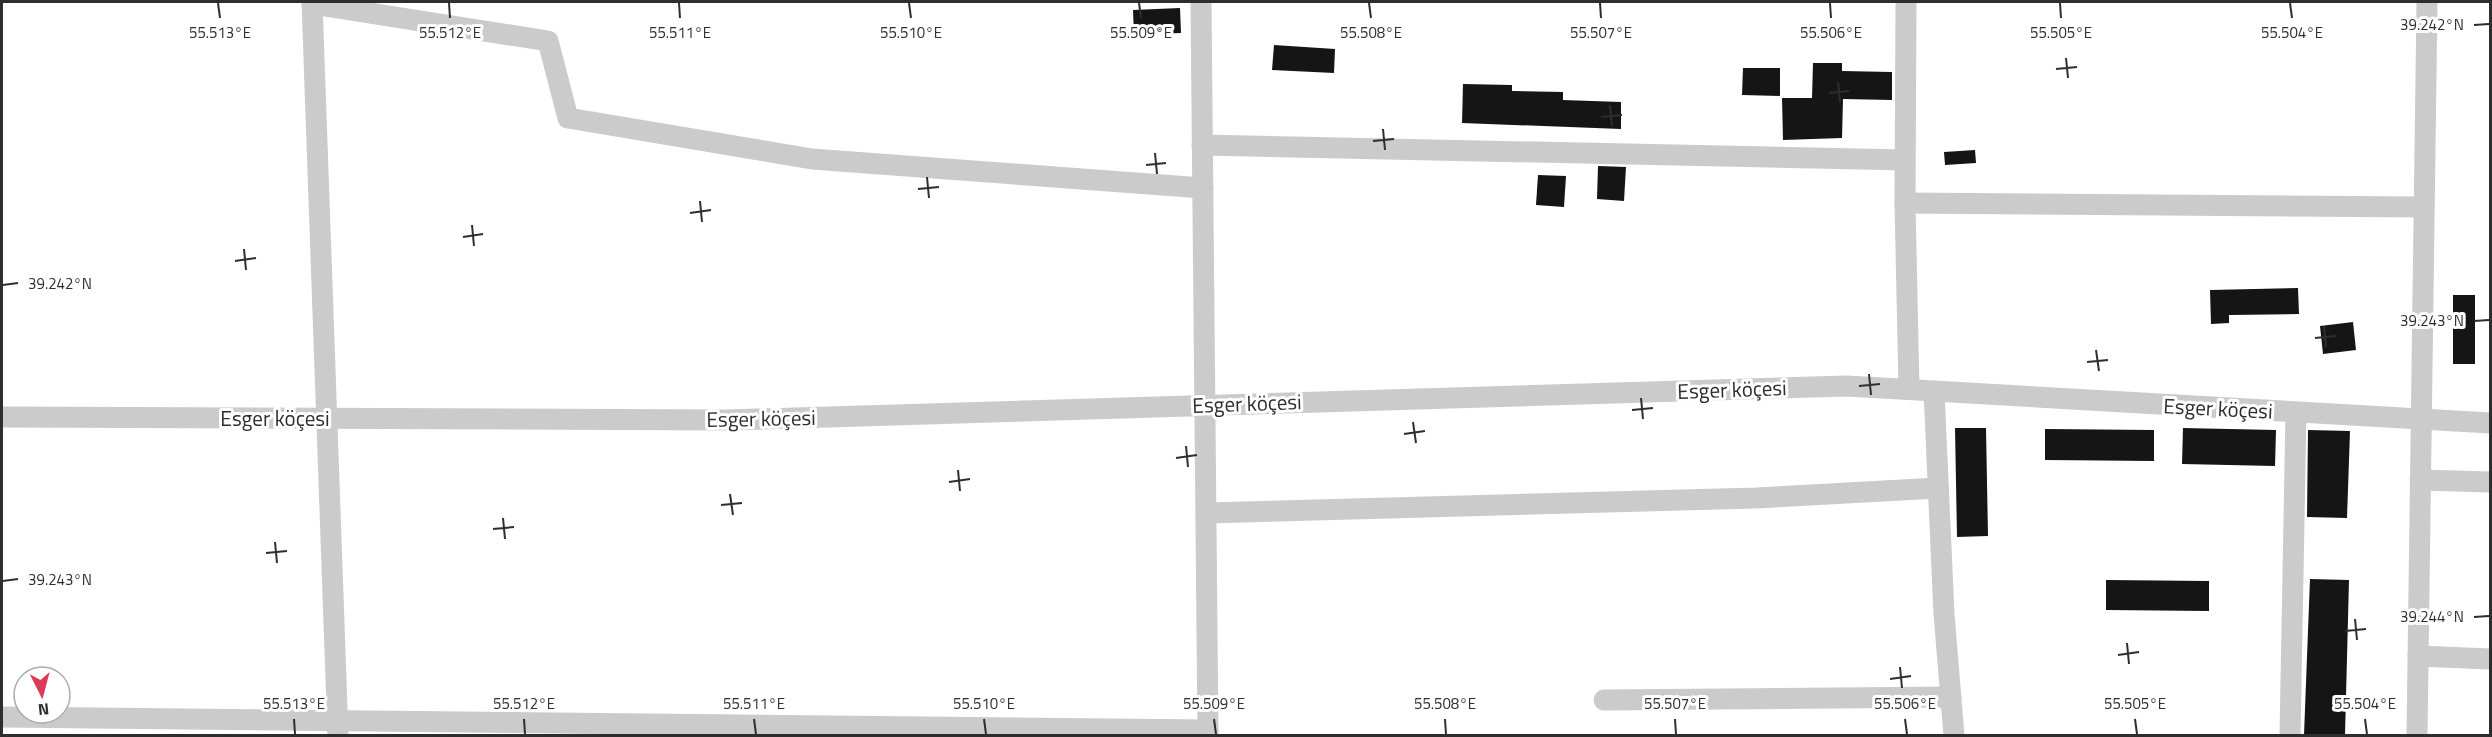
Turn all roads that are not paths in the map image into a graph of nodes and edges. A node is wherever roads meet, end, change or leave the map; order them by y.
1 (1201, 2) edge
2 (1905, 2) edge
3 (2427, 2) edge
4 (312, 3) edge
5 (1202, 145) junction
6 (1905, 160) junction
7 (1203, 188) junction
8 (1905, 203) junction
9 (2424, 207) junction
10 (1909, 390) junction
11 (1934, 391) junction
12 (1205, 404) junction
13 (2296, 412) junction
14 (2, 417) edge
15 (326, 418) junction
16 (2421, 420) junction
17 (2490, 423) edge
18 (2421, 480) junction
19 (2490, 482) edge
20 (1938, 488) junction
21 (1206, 513) junction
22 (2418, 656) junction
23 (2490, 659) edge
24 (1951, 697) junction
25 (1604, 700) dead end
26 (2, 717) edge
27 (338, 727) edge
28 (1208, 733) edge
29 (1954, 735) edge
30 (2290, 735) edge
31 (2417, 735) edge

1 - 5 street
2 - 6 street
3 - 9 street
4 - 7 street
4 - 15 street
5 - 6 street
5 - 7 street
6 - 8 street
7 - 12 street
8 - 9 street
8 - 10 street
9 - 16 street
10 - 11 street, Esger köçesi
10 - 12 street, Esger köçesi
11 - 13 street, Esger köçesi
11 - 20 street
12 - 15 street, Esger köçesi
12 - 21 street
13 - 16 street, Esger köçesi
13 - 30 street
14 - 15 street, Esger köçesi
15 - 27 street
16 - 17 street, Esger köçesi
16 - 18 street
18 - 19 street
18 - 22 street
20 - 21 street
20 - 24 street
21 - 28 street
22 - 23 street
22 - 31 street
24 - 25 street
24 - 29 street
26 - 27 street
27 - 28 street

